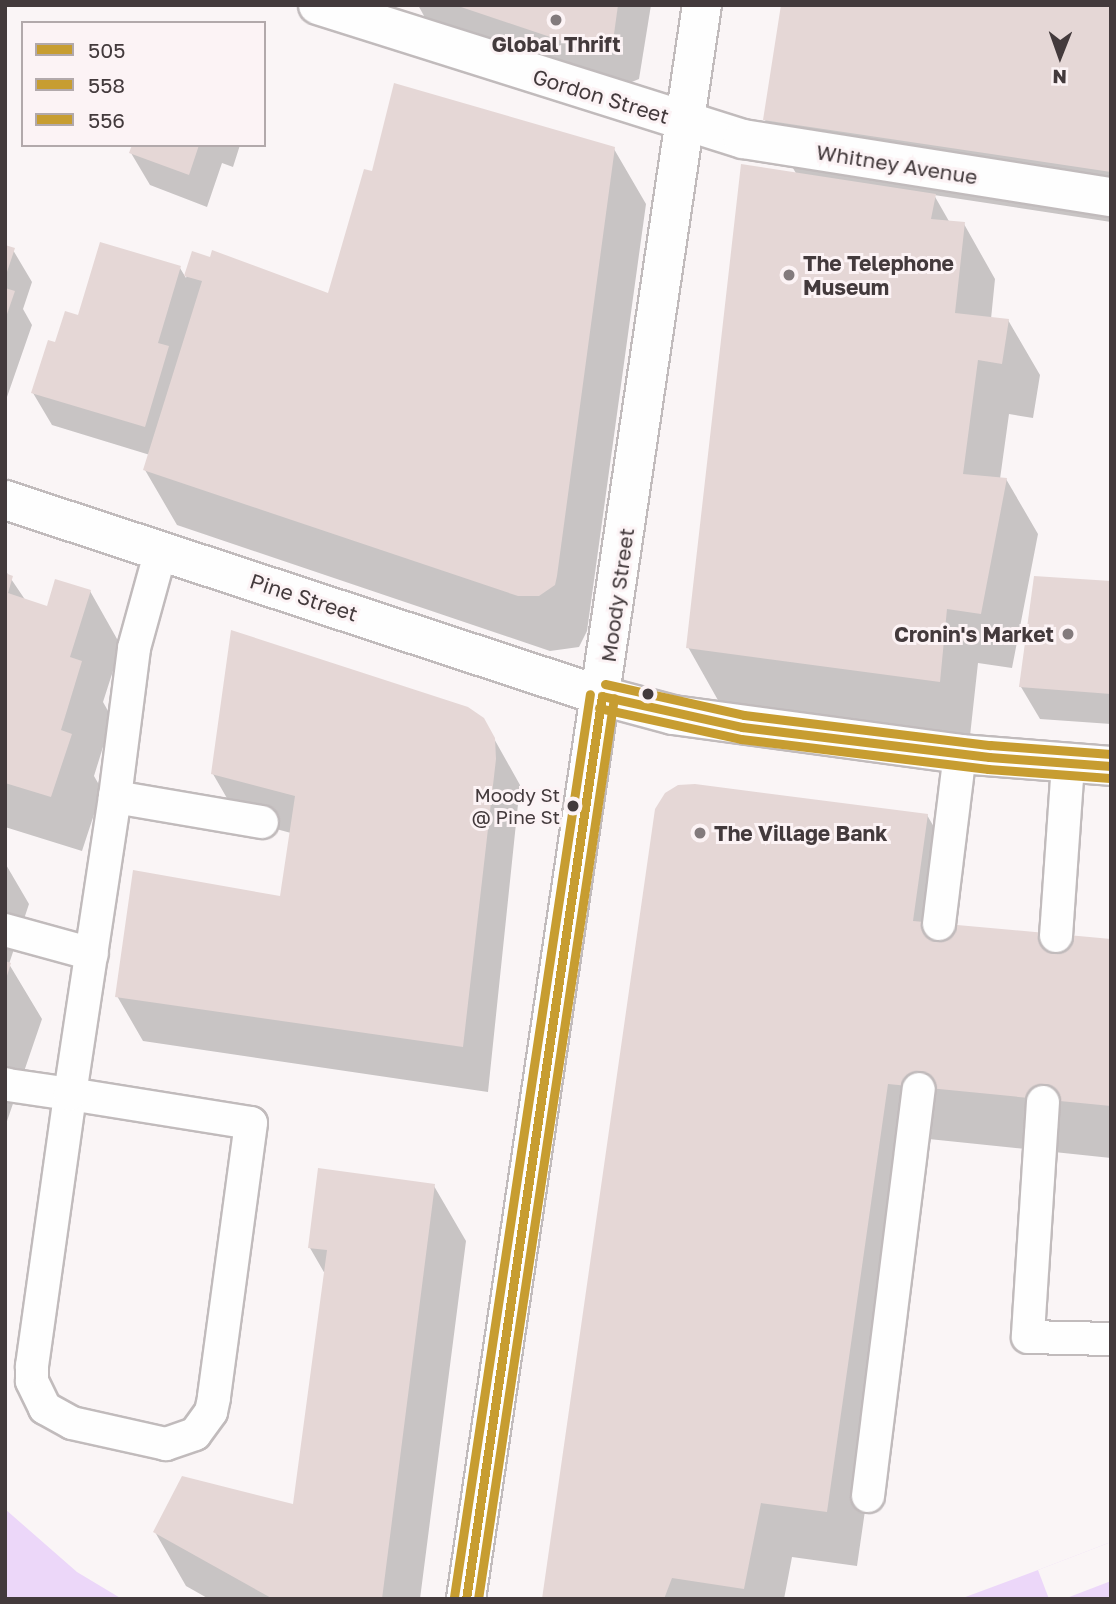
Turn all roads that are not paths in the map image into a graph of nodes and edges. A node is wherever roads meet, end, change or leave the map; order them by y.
1 (318, 5) edge
2 (702, 5) edge
3 (685, 122) junction
4 (1111, 197) edge
5 (5, 499) edge
6 (161, 550) junction
7 (602, 696) junction
8 (960, 754) junction
9 (1068, 764) junction
10 (1111, 766) edge
11 (115, 797) junction
12 (262, 822) dead end
13 (939, 923) dead end
14 (5, 930) edge
15 (1056, 936) dead end
16 (92, 954) junction
17 (5, 1084) edge
18 (919, 1089) dead end
19 (70, 1094) junction
20 (1043, 1102) dead end
21 (1111, 1339) edge
22 (868, 1496) dead end
23 (466, 1599) edge

1 - 3 street, Gordon Street
2 - 3 street, Moody Street
3 - 4 street, Whitney Avenue
3 - 7 street, Moody Street
5 - 6 street, Pine Street
6 - 7 street, Pine Street
6 - 11 lane
7 - 8 street, Pine Street
7 - 23 street, Moody Street
8 - 9 street, Pine Street
8 - 13 lane
9 - 10 street, Pine Street
9 - 15 lane
11 - 12 lane
11 - 16 lane
14 - 16 lane
16 - 19 lane
17 - 19 lane
18 - 22 lane
19 - 19 lane
20 - 21 lane

